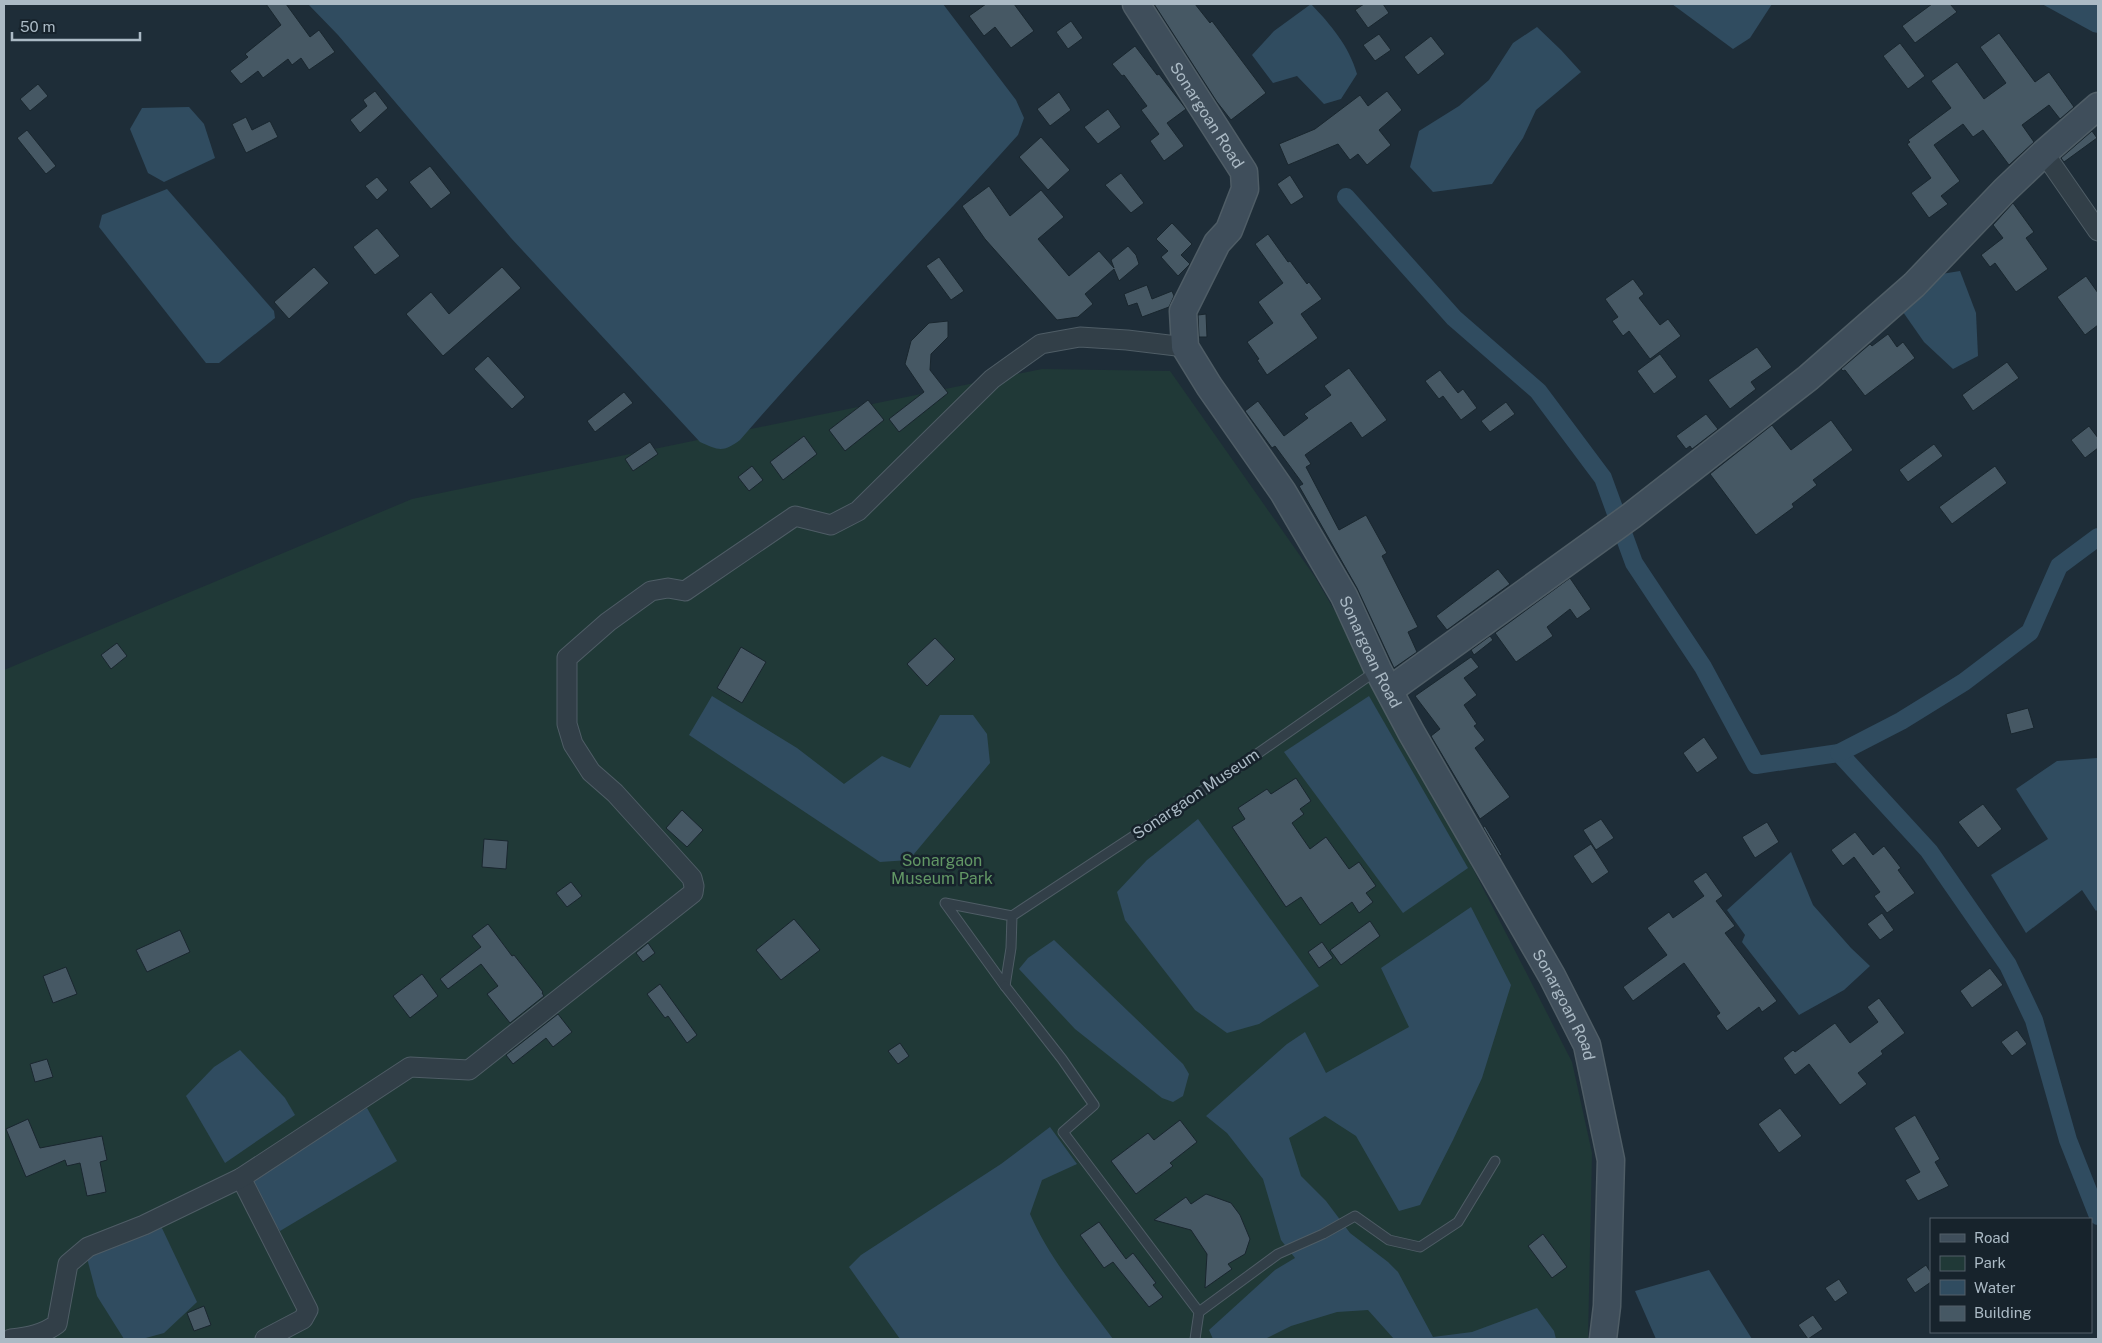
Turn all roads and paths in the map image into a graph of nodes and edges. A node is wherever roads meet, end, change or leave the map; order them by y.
1 (1136, 4) edge
2 (2098, 106) edge
3 (2044, 153) junction
4 (2098, 231) edge
5 (1185, 347) junction
6 (1384, 680) junction
7 (1012, 916) junction
8 (1005, 986) junction
9 (1495, 1161) dead end
10 (241, 1178) junction
11 (1199, 1312) junction
12 (11, 1339) edge
13 (265, 1339) edge
14 (1195, 1339) edge
15 (1603, 1339) edge

1 - 5 main road, Sonargoan Road
2 - 3 main road
3 - 4 street
3 - 6 main road
5 - 6 main road, Sonargoan Road
5 - 10 street
6 - 7 lane, Sonargaon Museum
6 - 15 main road, Sonargoan Road
7 - 8 lane
7 - 8 lane
8 - 11 lane
9 - 11 lane
10 - 12 street
10 - 13 street
11 - 14 lane

